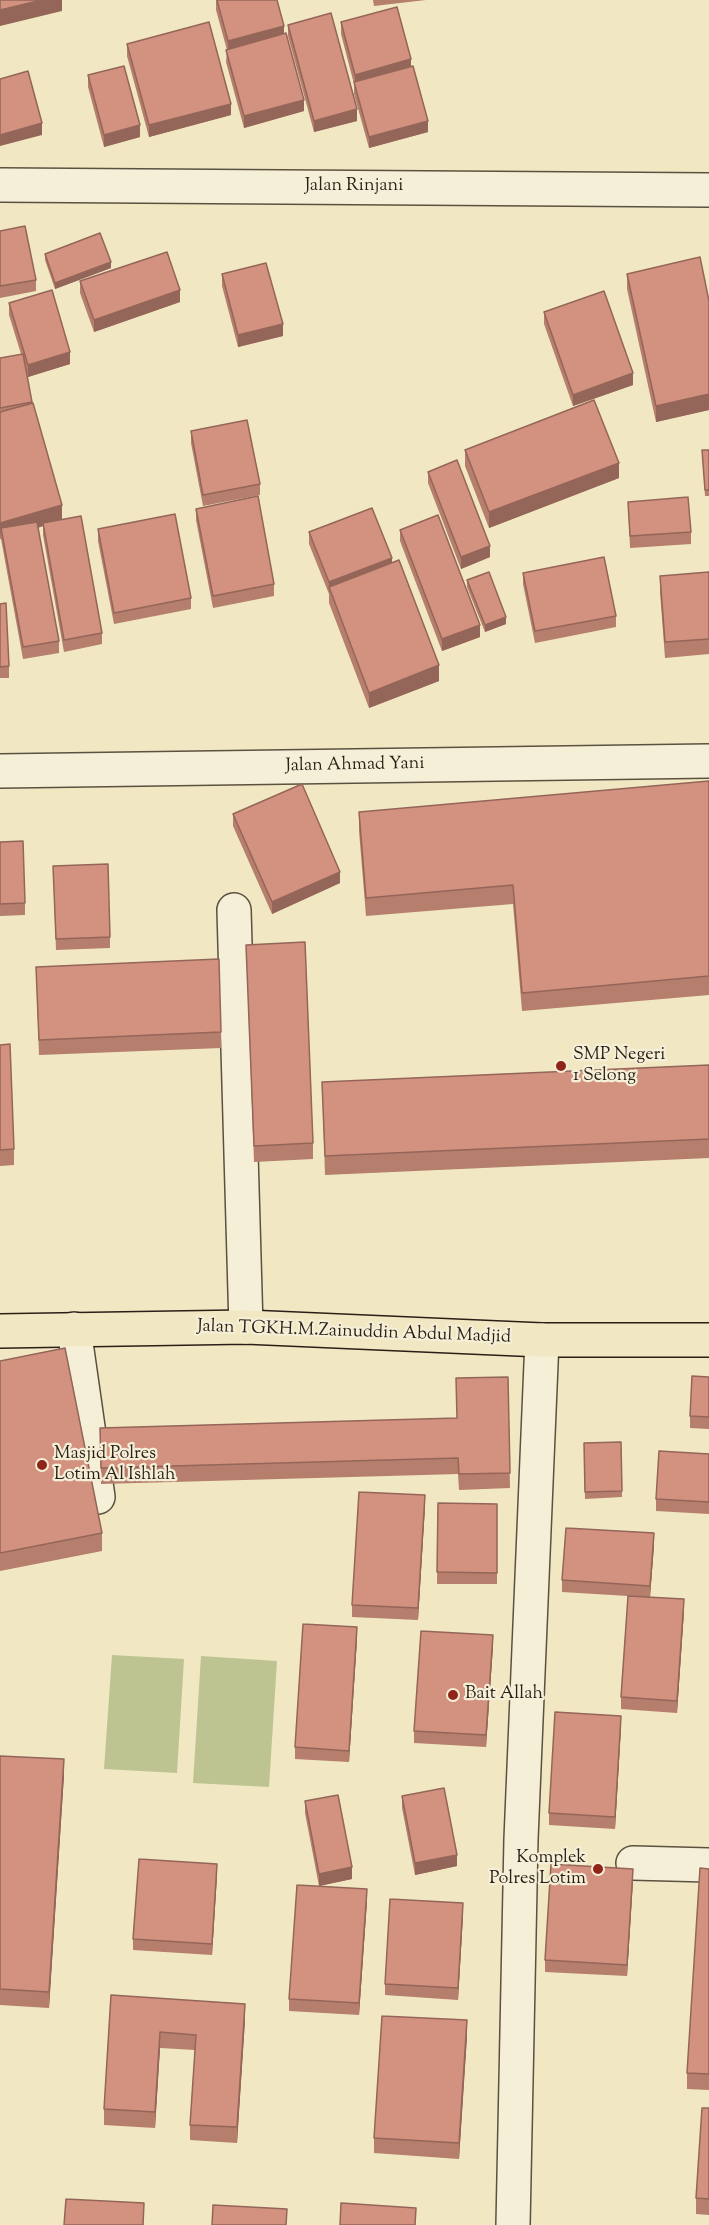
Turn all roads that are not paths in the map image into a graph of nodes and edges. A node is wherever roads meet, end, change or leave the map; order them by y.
1 (0, 185) edge
2 (709, 190) edge
3 (709, 761) edge
4 (0, 771) edge
5 (234, 910) dead end
6 (246, 1327) junction
7 (74, 1329) junction
8 (0, 1331) edge
9 (542, 1340) junction
10 (709, 1340) edge
11 (98, 1497) dead end
12 (633, 1863) dead end
13 (709, 1865) edge
14 (513, 2225) edge

1 - 2 street, Jalan Rinjani
3 - 4 street, Jalan Ahmad Yani
5 - 6 street
6 - 7 main road, Jalan TGKH.M.Zainuddin Abdul Madjid
6 - 9 main road, Jalan TGKH.M.Zainuddin Abdul Madjid
7 - 8 main road, Jalan TGKH.M.Zainuddin Abdul Madjid
7 - 11 street
9 - 10 main road, Jalan TGKH.M.Zainuddin Abdul Madjid
9 - 14 street
12 - 13 street

